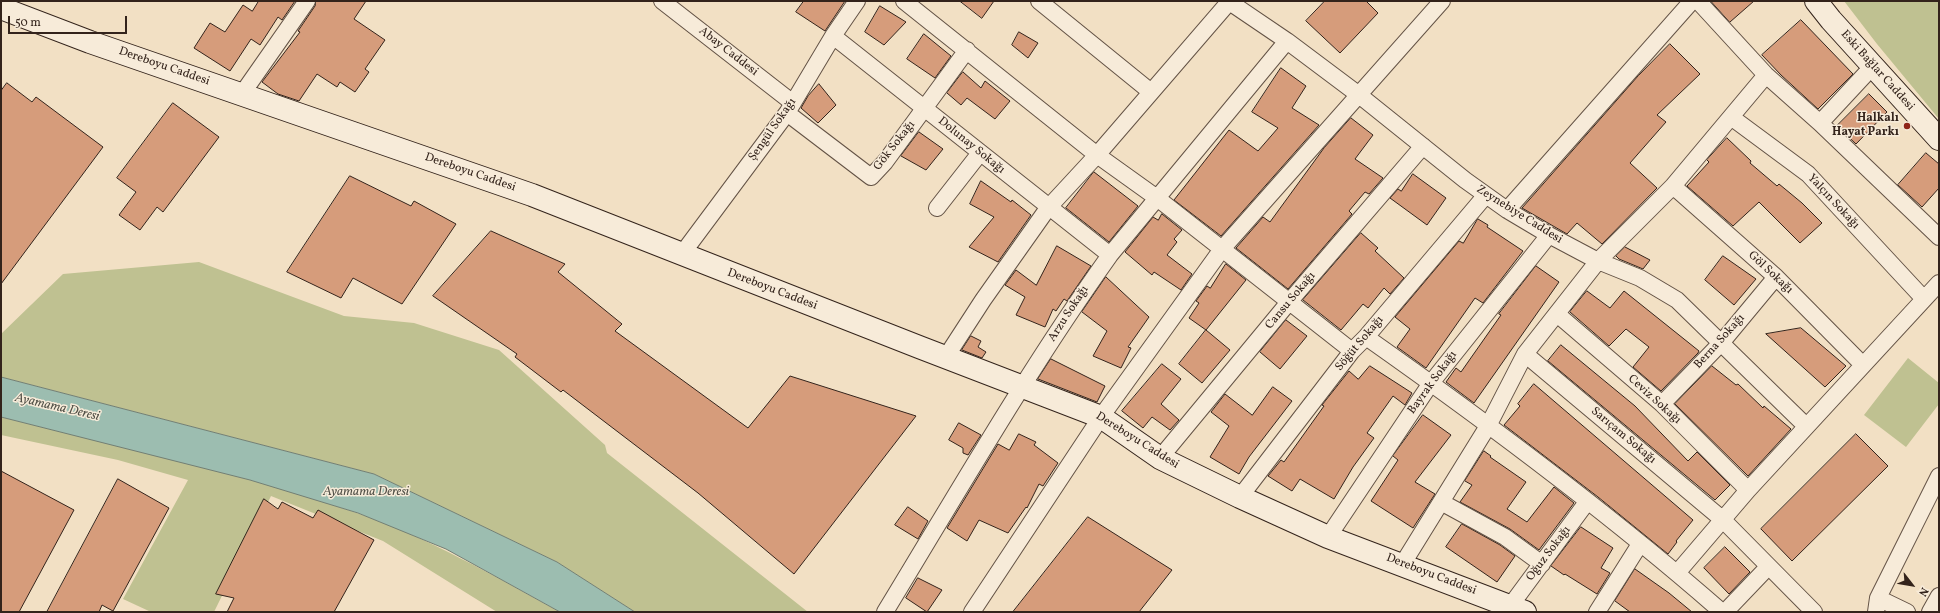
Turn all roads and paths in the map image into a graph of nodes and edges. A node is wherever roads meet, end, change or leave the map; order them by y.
1 (307, 1) edge
2 (662, 1) edge
3 (857, 1) edge
4 (904, 1) edge
5 (1039, 1) edge
6 (1228, 1) edge
7 (1692, 1) edge
8 (1698, 1) edge
9 (1816, 1) edge
10 (1433, 5) edge
11 (1247, 6) edge
12 (1, 8) edge
13 (833, 36) junction
14 (1287, 41) junction
15 (967, 50) junction
16 (1873, 66) junction
17 (1766, 75) junction
18 (1151, 92) junction
19 (242, 94) junction
20 (1359, 95) junction
21 (790, 108) junction
22 (924, 108) junction
23 (1731, 117) junction
24 (1820, 123) junction
25 (1939, 139) edge
26 (1423, 146) junction
27 (980, 153) junction
28 (1098, 155) junction
29 (1673, 186) junction
30 (1486, 195) junction
31 (1157, 198) junction
32 (937, 208) dead end
33 (1048, 208) junction
34 (1507, 210) junction
35 (1549, 236) junction
36 (1939, 237) edge
37 (1222, 249) junction
38 (682, 254) junction
39 (1110, 255) junction
40 (1598, 261) junction
41 (1776, 277) junction
42 (1939, 283) edge
43 (1924, 299) junction
44 (1290, 302) junction
45 (1557, 314) junction
46 (1366, 337) junction
47 (1722, 342) junction
48 (1352, 351) junction
49 (1525, 354) junction
50 (946, 358) junction
51 (1863, 365) junction
52 (1431, 383) junction
53 (1022, 386) junction
54 (1662, 404) junction
55 (1101, 417) junction
56 (1488, 426) junction
57 (1806, 426) junction
58 (1160, 458) junction
59 (1939, 476) edge
60 (1748, 490) junction
61 (1240, 497) junction
62 (1441, 502) junction
63 (1587, 502) junction
64 (1722, 519) junction
65 (1328, 537) junction
66 (1640, 544) junction
67 (1542, 564) junction
68 (1402, 565) junction
69 (1768, 567) junction
70 (1677, 573) junction
71 (1939, 596) edge
72 (1877, 605) edge
73 (1518, 609) edge
74 (885, 612) edge
75 (972, 612) edge
76 (1597, 612) edge
77 (1722, 612) edge
78 (1725, 612) edge
79 (1814, 612) edge
80 (1907, 612) edge
81 (1930, 612) edge

1 - 19 street
2 - 21 street, Abay Caddesi
3 - 13 street, Şengül Sokağı
4 - 15 street
5 - 18 street
6 - 11 street, Zeynebiye Caddesi
6 - 18 street
7 - 34 street
8 - 17 street
9 - 16 main road, Eski Bağlar Caddesi
10 - 20 street
11 - 14 street, Zeynebiye Caddesi
12 - 19 main road, Dereboyu Caddesi
13 - 21 street, Şengül Sokağı
13 - 22 street, Dolunay Sokağı
14 - 20 street, Zeynebiye Caddesi
14 - 31 street, Arzu Sokağı
15 - 22 street, Gök Sokağı
15 - 28 street
16 - 24 street
16 - 25 main road, Eski Bağlar Caddesi
17 - 23 street
17 - 24 street
18 - 28 street
19 - 38 main road, Dereboyu Caddesi
20 - 26 street, Zeynebiye Caddesi
20 - 37 street
21 - 22 street, Gök Sokağı
21 - 38 street, Şengül Sokağı
22 - 27 street, Dolunay Sokağı
23 - 29 street
23 - 43 street, Yalçın Sokağı
24 - 36 street
26 - 30 street, Zeynebiye Caddesi
26 - 44 street, Cansu Sokağı
27 - 32 street
27 - 33 street, Dolunay Sokağı
28 - 31 street
28 - 33 street
29 - 40 street
29 - 41 street, Göl Sokağı
30 - 34 street, Zeynebiye Caddesi
30 - 46 street, Söğüt Sokağı
31 - 37 street
31 - 39 street, Arzu Sokağı
33 - 39 street, Dolunay Sokağı
33 - 50 street
34 - 35 street, Zeynebiye Caddesi
35 - 40 street, Zeynebiye Caddesi
35 - 52 street, Bayrak Sokağı
37 - 44 street
37 - 55 street
38 - 50 main road, Dereboyu Caddesi
39 - 53 street, Arzu Sokağı
40 - 45 street
40 - 47 street, Zeynebiye Caddesi
41 - 47 street, Berna Sokağı
41 - 51 street, Göl Sokağı
42 - 43 street
43 - 51 street
44 - 48 street
44 - 58 street, Cansu Sokağı
45 - 49 street
45 - 54 street, Ceviz Sokağı
46 - 48 street, Söğüt Sokağı
46 - 52 street
47 - 54 street, Berna Sokağı
47 - 57 street, Zeynebiye Caddesi
48 - 61 street, Söğüt Sokağı
49 - 56 street
49 - 64 street, Sarıçam Sokağı
50 - 53 main road, Dereboyu Caddesi
51 - 57 street
52 - 56 street
52 - 65 street, Bayrak Sokağı
53 - 55 main road, Dereboyu Caddesi
53 - 74 street, Arzu Sokağı
54 - 60 street, Ceviz Sokağı
55 - 58 main road, Dereboyu Caddesi
55 - 75 street
56 - 62 street
56 - 63 street
57 - 60 street
58 - 61 main road, Dereboyu Caddesi
59 - 72 street
60 - 64 street
61 - 65 main road, Dereboyu Caddesi
62 - 67 street
62 - 68 street
63 - 66 street
63 - 67 street, Oğuz Sokağı
64 - 69 street, Sarıçam Sokağı
64 - 70 street
65 - 68 main road, Dereboyu Caddesi
66 - 70 street
66 - 76 street
67 - 73 street, Oğuz Sokağı
68 - 73 main road, Dereboyu Caddesi
69 - 78 street
69 - 79 street, Sarıçam Sokağı
70 - 77 street
71 - 81 street
72 - 80 street

